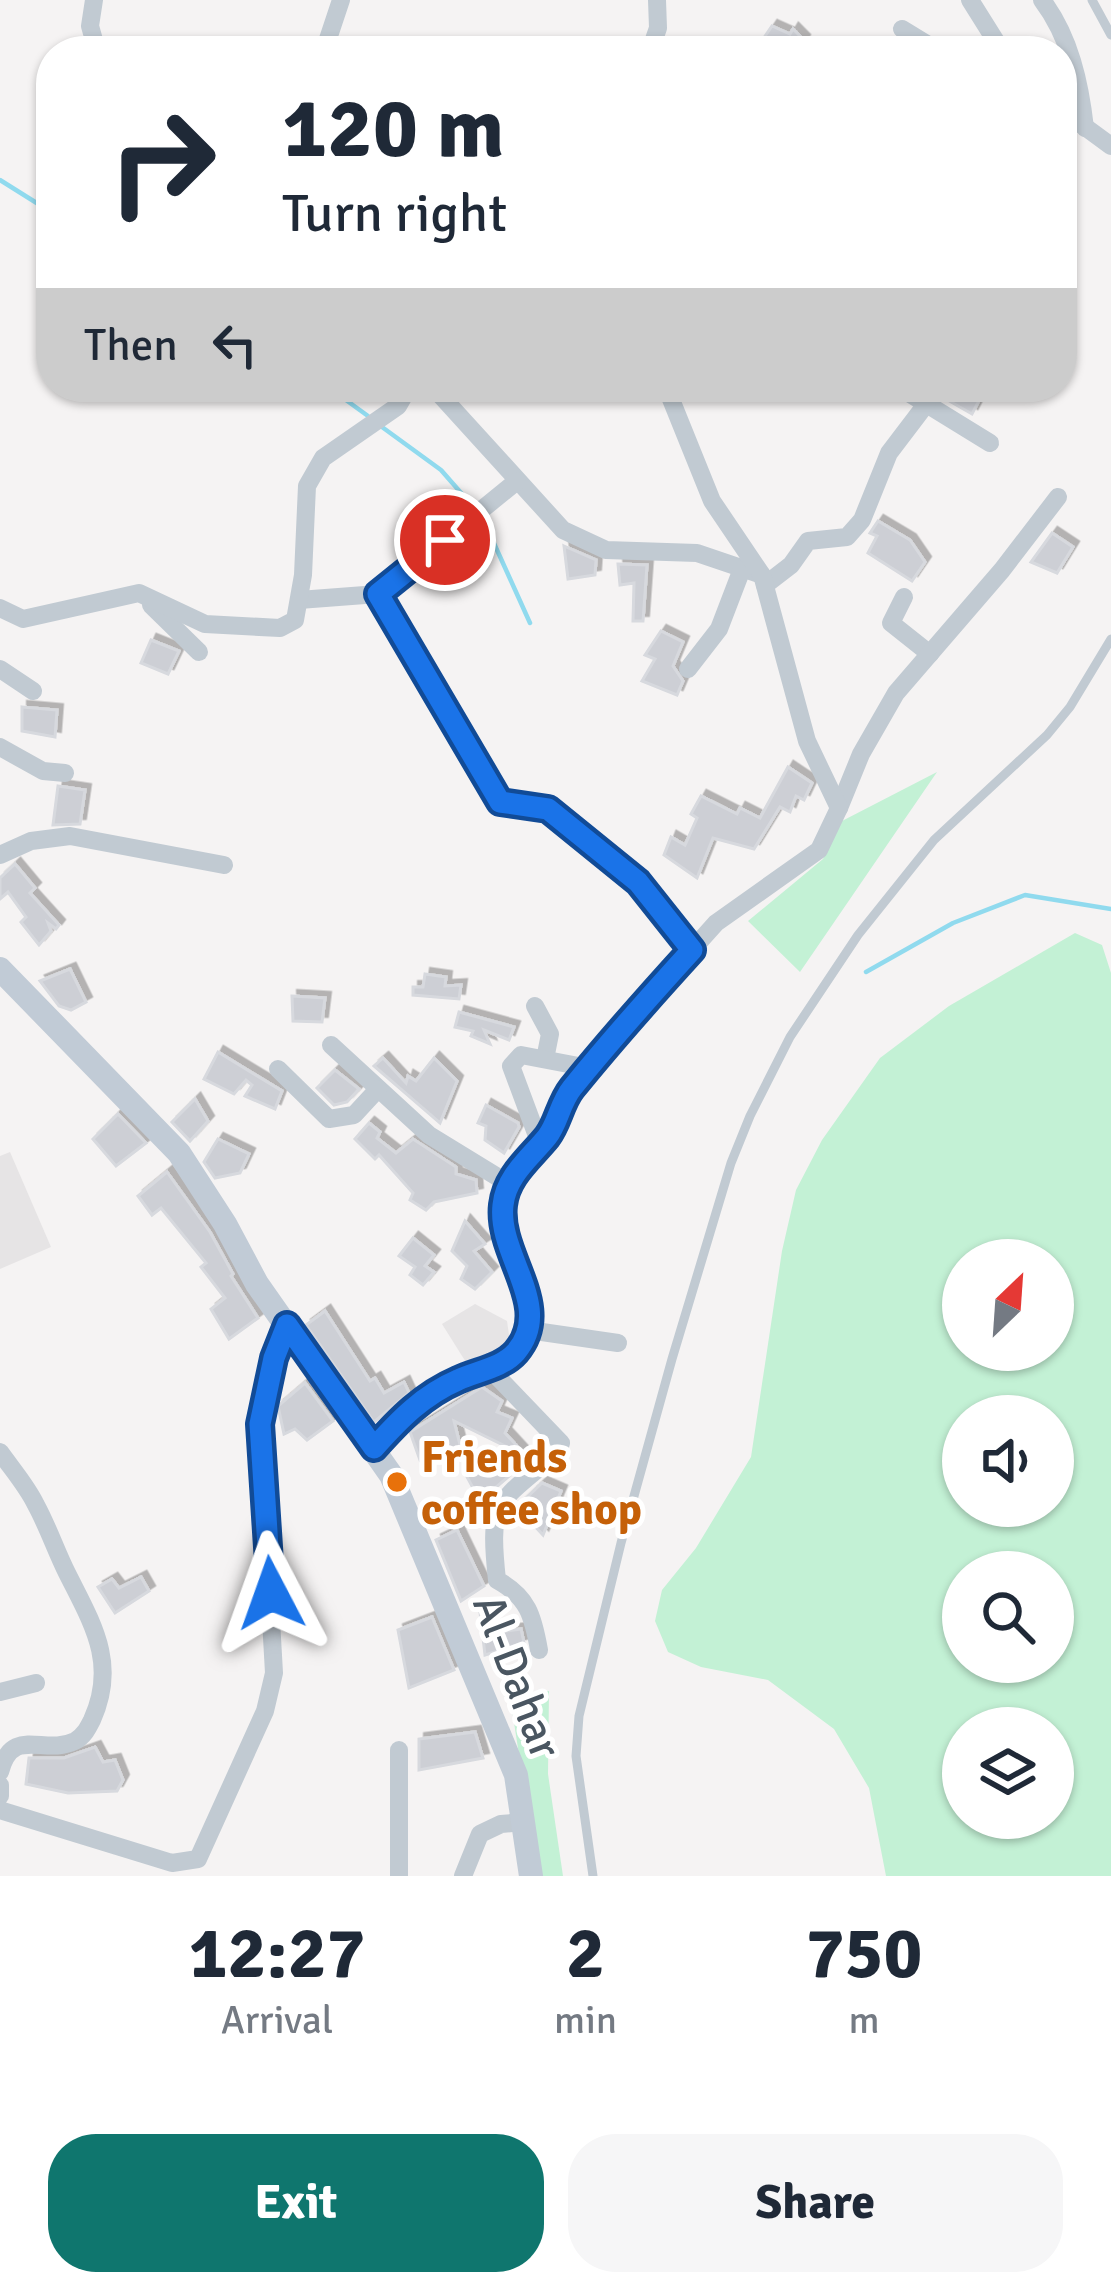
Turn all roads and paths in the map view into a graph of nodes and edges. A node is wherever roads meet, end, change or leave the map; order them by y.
1 (94, 0) edge
2 (341, 0) edge
3 (657, 0) edge
4 (970, 0) edge
5 (1042, 0) edge
6 (1092, 0) edge
7 (902, 28) dead end
8 (1111, 35) edge
9 (93, 36) edge
10 (328, 36) edge
11 (655, 36) edge
12 (915, 36) edge
13 (993, 36) edge
14 (1061, 36) edge
15 (1077, 122) edge
16 (1111, 146) edge
17 (400, 402) edge
18 (447, 402) edge
19 (672, 402) edge
20 (927, 403) joint
21 (990, 443) dead end
22 (518, 481) junction
23 (1058, 497) dead end
24 (756, 576) junction
25 (139, 593) junction
26 (378, 594) junction
27 (904, 597) dead end
28 (298, 600) junction
29 (0, 608) edge
30 (1111, 639) edge
31 (199, 652) dead end
32 (929, 654) junction
33 (0, 669) edge
34 (688, 669) dead end
35 (33, 691) dead end
36 (0, 747) edge
37 (65, 773) dead end
38 (838, 808) junction
39 (0, 855) edge
40 (224, 865) dead end
41 (692, 950) junction
42 (0, 969) edge
43 (535, 1006) dead end
44 (331, 1046) dead end
45 (545, 1060) junction
46 (278, 1069) dead end
47 (589, 1069) junction
48 (378, 1089) junction
49 (540, 1144) junction
50 (509, 1184) junction
51 (287, 1325) junction
52 (528, 1330) junction
53 (618, 1343) dead end
54 (490, 1369) junction
55 (374, 1448) junction
56 (0, 1452) edge
57 (539, 1650) dead end
58 (36, 1683) dead end
59 (0, 1692) edge
60 (8, 1743) edge
61 (399, 1750) dead end
62 (0, 1772) edge
63 (0, 1785) edge
64 (0, 1796) edge
65 (0, 1810) edge
66 (523, 1822) junction
67 (398, 1876) edge
68 (463, 1876) edge
69 (531, 1876) edge
70 (593, 1876) edge

1 - 9 street
2 - 10 street
3 - 11 street
4 - 13 street
5 - 14 street
6 - 8 lane
7 - 12 street
15 - 16 street
17 - 28 street
18 - 22 street
19 - 24 street
20 - 21 street
20 - 24 street
22 - 24 street
22 - 26 street
23 - 32 street
24 - 34 street
24 - 38 street
25 - 28 street
25 - 29 street
25 - 31 street
26 - 28 street
26 - 41 street
27 - 32 street
30 - 70 lane
32 - 38 street
33 - 35 street
36 - 37 street
38 - 41 street
39 - 40 street
41 - 47 street
42 - 51 street, Al-Dahar
43 - 45 street
44 - 48 street
45 - 47 street
45 - 49 street
46 - 48 street
47 - 49 street
48 - 50 street
49 - 50 street
50 - 52 street
51 - 55 street, Al-Dahar
51 - 65 street
52 - 53 street
52 - 54 street
54 - 55 street
54 - 57 street
55 - 66 street, Al-Dahar
56 - 60 street
58 - 59 street
60 - 62 street
61 - 67 street
63 - 64 street
66 - 68 street
66 - 69 street, Al-Dahar

